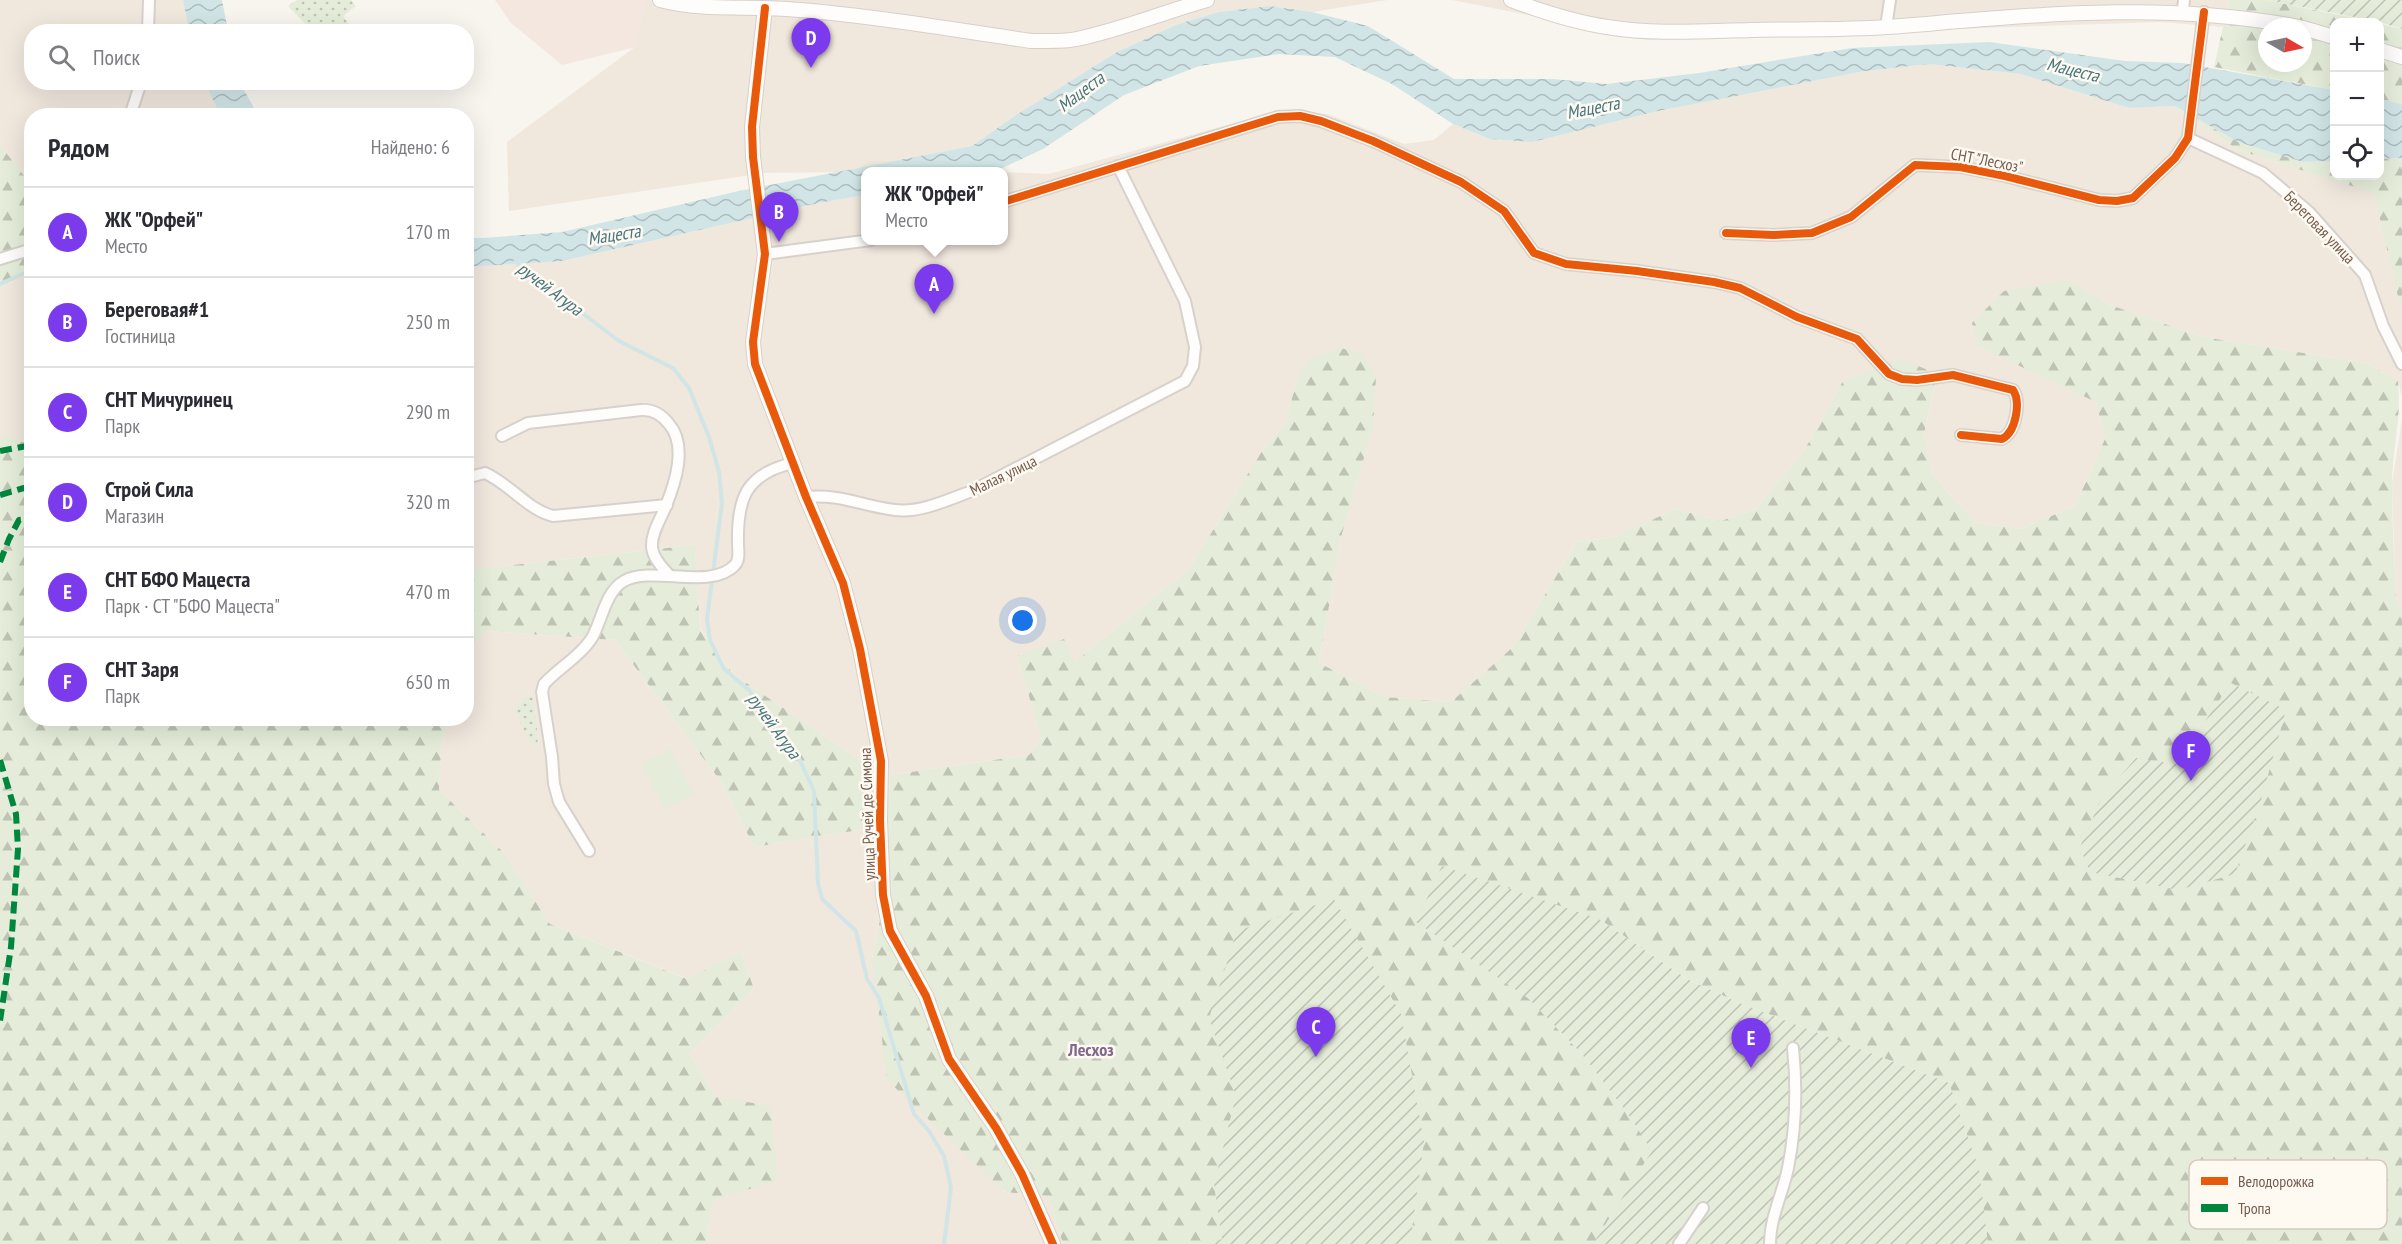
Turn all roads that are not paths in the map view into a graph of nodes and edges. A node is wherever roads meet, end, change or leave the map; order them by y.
1 (149, 0) edge
2 (660, 0) edge
3 (1207, 0) edge
4 (1512, 0) edge
5 (1890, 0) edge
6 (788, 5) edge
7 (2183, 5) edge
8 (765, 8) junction
9 (2204, 12) junction
10 (2258, 21) edge
11 (148, 24) edge
12 (1886, 27) junction
13 (2312, 31) edge
14 (2330, 36) edge
15 (2384, 52) edge
16 (2402, 57) edge
17 (138, 90) edge
18 (133, 108) edge
19 (2188, 138) junction
20 (1118, 166) junction
21 (1008, 200) edge
22 (1726, 233) dead end
23 (861, 241) edge
24 (24, 252) edge
25 (765, 255) junction
26 (0, 259) edge
27 (2402, 364) edge
28 (1961, 435) dead end
29 (502, 436) dead end
30 (793, 463) junction
31 (474, 476) edge
32 (806, 497) junction
33 (667, 505) junction
34 (669, 575) junction
35 (589, 851) dead end
36 (1793, 1047) dead end
37 (1703, 1208) dead end
38 (1053, 1244) edge
39 (1679, 1244) edge
40 (1770, 1244) edge

1 - 11 street
2 - 8 main road
3 - 6 main road
4 - 12 main road
5 - 12 street
6 - 8 main road
7 - 9 main road
7 - 12 main road
8 - 25 main road, улица Ручей де Симона
9 - 10 main road
9 - 19 street, СНТ "Лесхоз"
13 - 14 main road
15 - 16 main road
17 - 18 street
19 - 22 street, СНТ "Лесхоз"
19 - 27 street, Береговая улица
20 - 21 street
20 - 28 street
20 - 32 street, Малая улица
23 - 25 street
24 - 26 street
25 - 30 main road, улица Ручей де Симона
29 - 33 street
30 - 32 main road, улица Ручей де Симона
30 - 34 street
31 - 33 street
32 - 38 main road, улица Ручей де Симона
33 - 34 street
34 - 35 street
36 - 40 street
37 - 39 street

